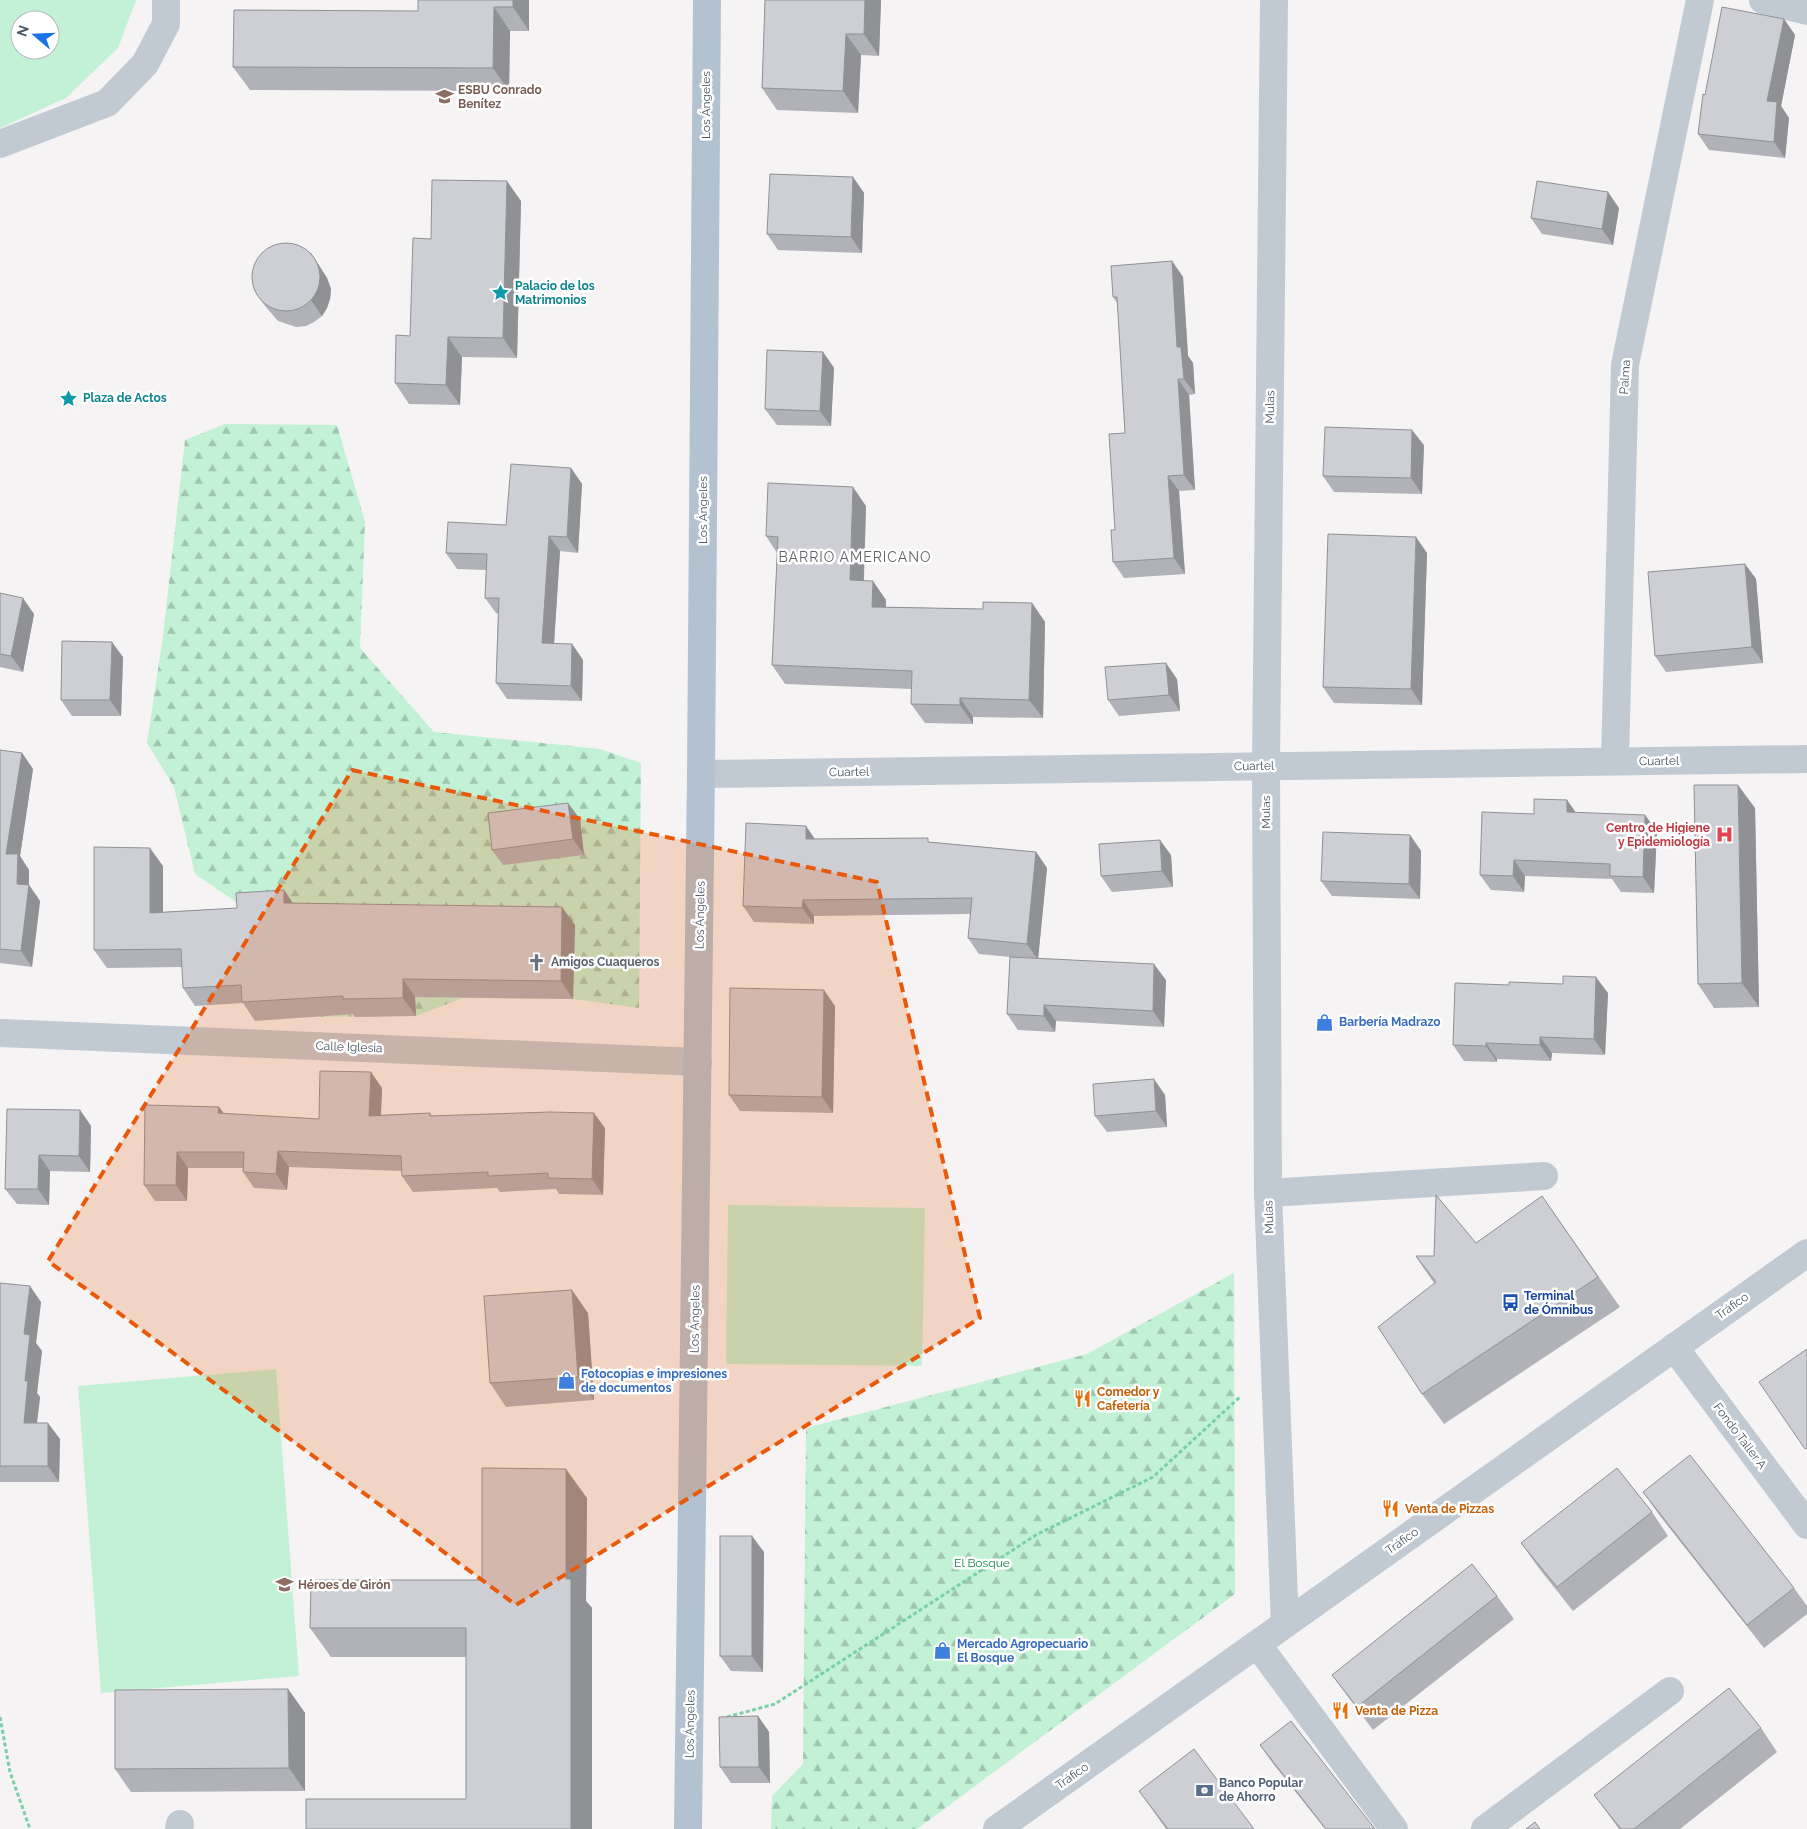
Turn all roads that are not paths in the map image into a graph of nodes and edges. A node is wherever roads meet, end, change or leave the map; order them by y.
1 (166, 0) edge
2 (707, 0) edge
3 (1274, 0) edge
4 (1700, 0) edge
5 (1763, 0) edge
6 (1807, 11) edge
7 (0, 144) edge
8 (1807, 759) edge
9 (1615, 761) junction
10 (1266, 766) junction
11 (701, 774) junction
12 (0, 1033) edge
13 (698, 1062) junction
14 (1544, 1176) dead end
15 (1268, 1193) junction
16 (1807, 1253) edge
17 (1674, 1348) junction
18 (1807, 1525) edge
19 (1285, 1624) junction
20 (1257, 1644) junction
21 (1670, 1691) dead end
22 (688, 1829) edge
23 (998, 1829) edge
24 (1394, 1829) edge
25 (1485, 1829) edge

1 - 7 street
2 - 11 main road, Los Ángeles
3 - 10 street, Mulas
4 - 9 street, Palma
5 - 6 street
8 - 9 street, Cuartel
9 - 10 street, Cuartel
10 - 11 street, Cuartel
10 - 15 street, Mulas
11 - 13 main road, Los Ángeles
12 - 13 street, Calle Iglesia
13 - 22 main road, Los Ángeles
14 - 15 street
15 - 19 street, Mulas
16 - 17 street, Tráfico
17 - 18 street, Fondo Taller A
17 - 19 street, Tráfico
19 - 20 street, Tráfico
20 - 23 street, Tráfico
20 - 24 street
21 - 25 street

